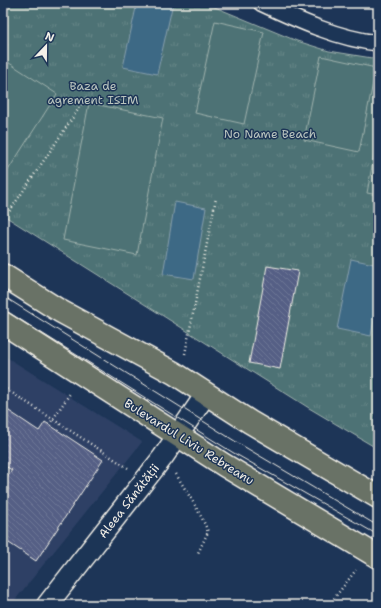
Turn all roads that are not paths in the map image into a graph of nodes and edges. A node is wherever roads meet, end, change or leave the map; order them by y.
1 (261, 3) edge
2 (378, 43) edge
3 (3, 275) edge
4 (3, 323) edge
5 (206, 394) junction
6 (177, 436) junction
7 (378, 497) edge
8 (378, 557) edge
9 (47, 605) edge

1 - 2 street
3 - 5 main road
4 - 6 main road, Bulevardul Liviu Rebreanu
5 - 6 street, Aleea Sănătății
5 - 7 main road
6 - 8 main road, Bulevardul Liviu Rebreanu
6 - 9 street, Aleea Sănătății

